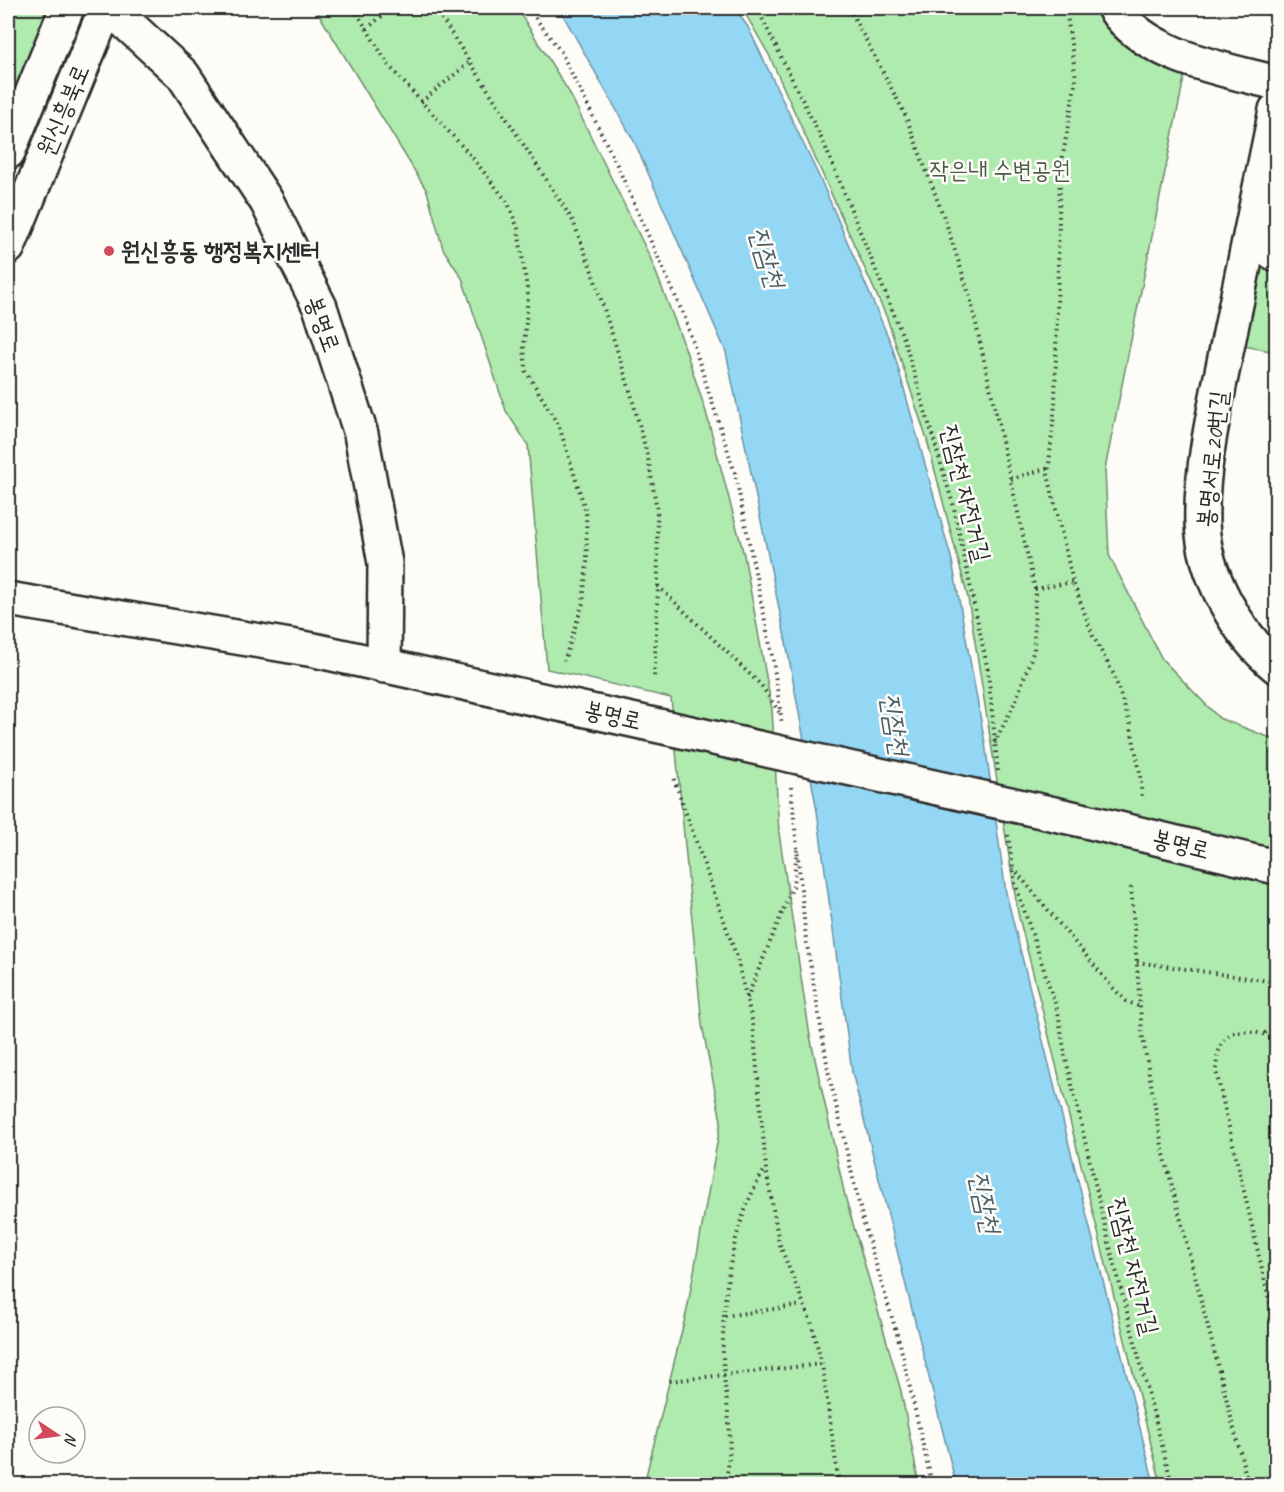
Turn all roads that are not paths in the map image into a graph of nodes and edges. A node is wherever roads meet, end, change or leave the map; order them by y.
1 (67, 8) edge
2 (108, 8) edge
3 (1114, 8) edge
4 (1276, 83) edge
5 (1276, 110) edge
6 (8, 152) edge
7 (1251, 233) junction
8 (8, 247) edge
9 (1276, 254) edge
10 (8, 599) edge
11 (384, 666) junction
12 (1276, 666) edge
13 (1276, 867) edge

1 - 6 street, 원신흥북로
2 - 8 street, 원신흥북로
2 - 11 street, 봉명로
3 - 4 street
5 - 7 street, 봉명서로20번길
7 - 9 street
7 - 12 street, 봉명서로20번길
10 - 11 street, 봉명로
11 - 13 street, 봉명로, bridge

